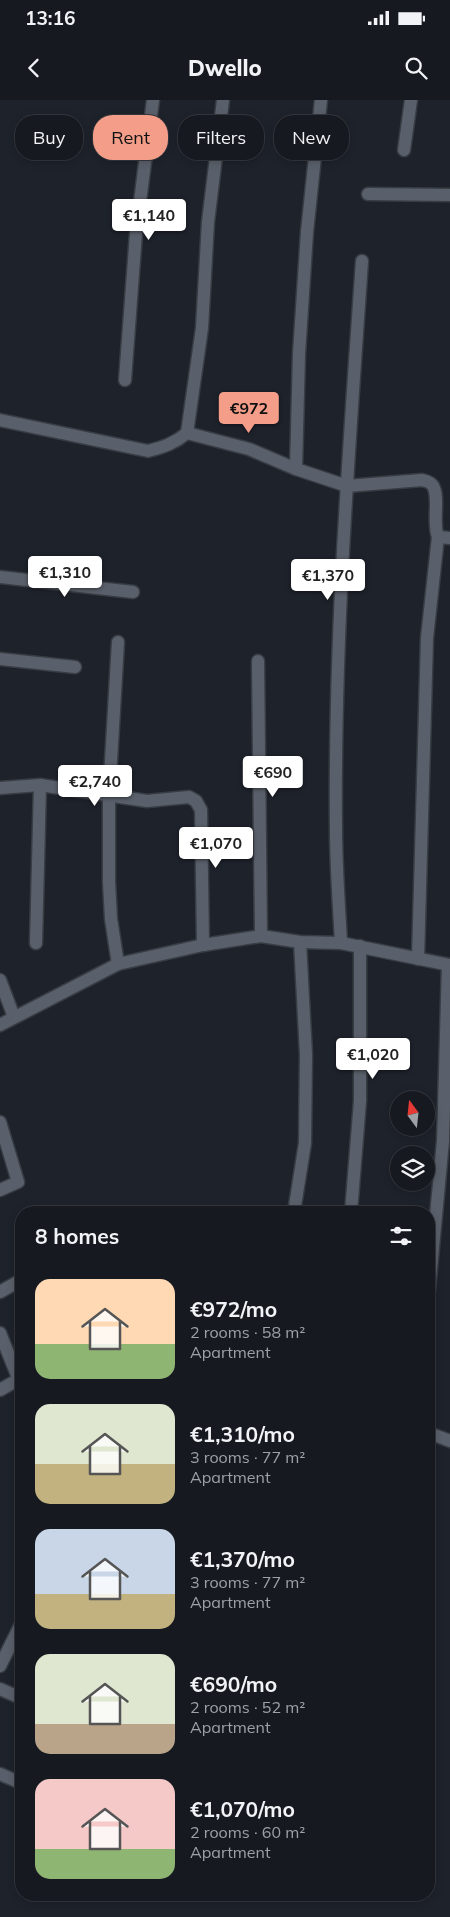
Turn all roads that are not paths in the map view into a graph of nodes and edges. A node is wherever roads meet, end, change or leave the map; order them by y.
1 (153, 100) edge
2 (223, 100) edge
3 (321, 100) edge
4 (410, 100) edge
5 (404, 150) dead end
6 (368, 194) dead end
7 (450, 195) edge
8 (362, 261) dead end
9 (125, 380) dead end
10 (0, 420) edge
11 (187, 433) junction
12 (296, 469) junction
13 (347, 486) junction
14 (444, 537) edge
15 (0, 577) edge
16 (133, 592) dead end
17 (118, 642) dead end
18 (0, 659) edge
19 (258, 661) dead end
20 (75, 667) dead end
21 (40, 785) junction
22 (0, 788) edge
23 (109, 795) junction
24 (261, 936) junction
25 (300, 942) junction
26 (36, 943) dead end
27 (341, 943) junction
28 (203, 945) junction
29 (360, 946) junction
30 (418, 959) junction
31 (118, 964) junction
32 (449, 965) edge
33 (0, 980) edge
34 (14, 1017) junction
35 (0, 1025) edge
36 (0, 1122) edge
37 (0, 1190) edge
38 (294, 1206) edge
39 (351, 1206) edge
40 (435, 1227) edge
41 (15, 1283) edge
42 (0, 1292) edge
43 (0, 1333) edge
44 (15, 1369) edge
45 (15, 1383) edge
46 (0, 1390) edge
47 (435, 1435) edge
48 (450, 1441) edge
49 (15, 1636) edge
50 (0, 1666) edge
51 (0, 1690) edge
52 (15, 1696) edge
53 (0, 1774) edge
54 (15, 1780) edge

1 - 9 street
2 - 11 street
3 - 12 street
4 - 5 street
6 - 7 street
8 - 13 street
10 - 11 street
11 - 12 street
12 - 13 street
13 - 14 street
13 - 27 street
14 - 30 street
15 - 16 street
17 - 23 street
18 - 20 street
19 - 24 street
21 - 22 street
21 - 23 street
21 - 26 street
23 - 28 street
23 - 31 street
24 - 25 street
24 - 28 street
25 - 27 street
25 - 38 street
27 - 29 street
28 - 31 street
29 - 30 street
29 - 39 street
30 - 32 street
31 - 34 street
32 - 40 street
33 - 34 street
34 - 35 street
36 - 37 street
41 - 42 street
43 - 44 street
45 - 46 street
47 - 48 street
49 - 50 street
51 - 52 street
53 - 54 street

